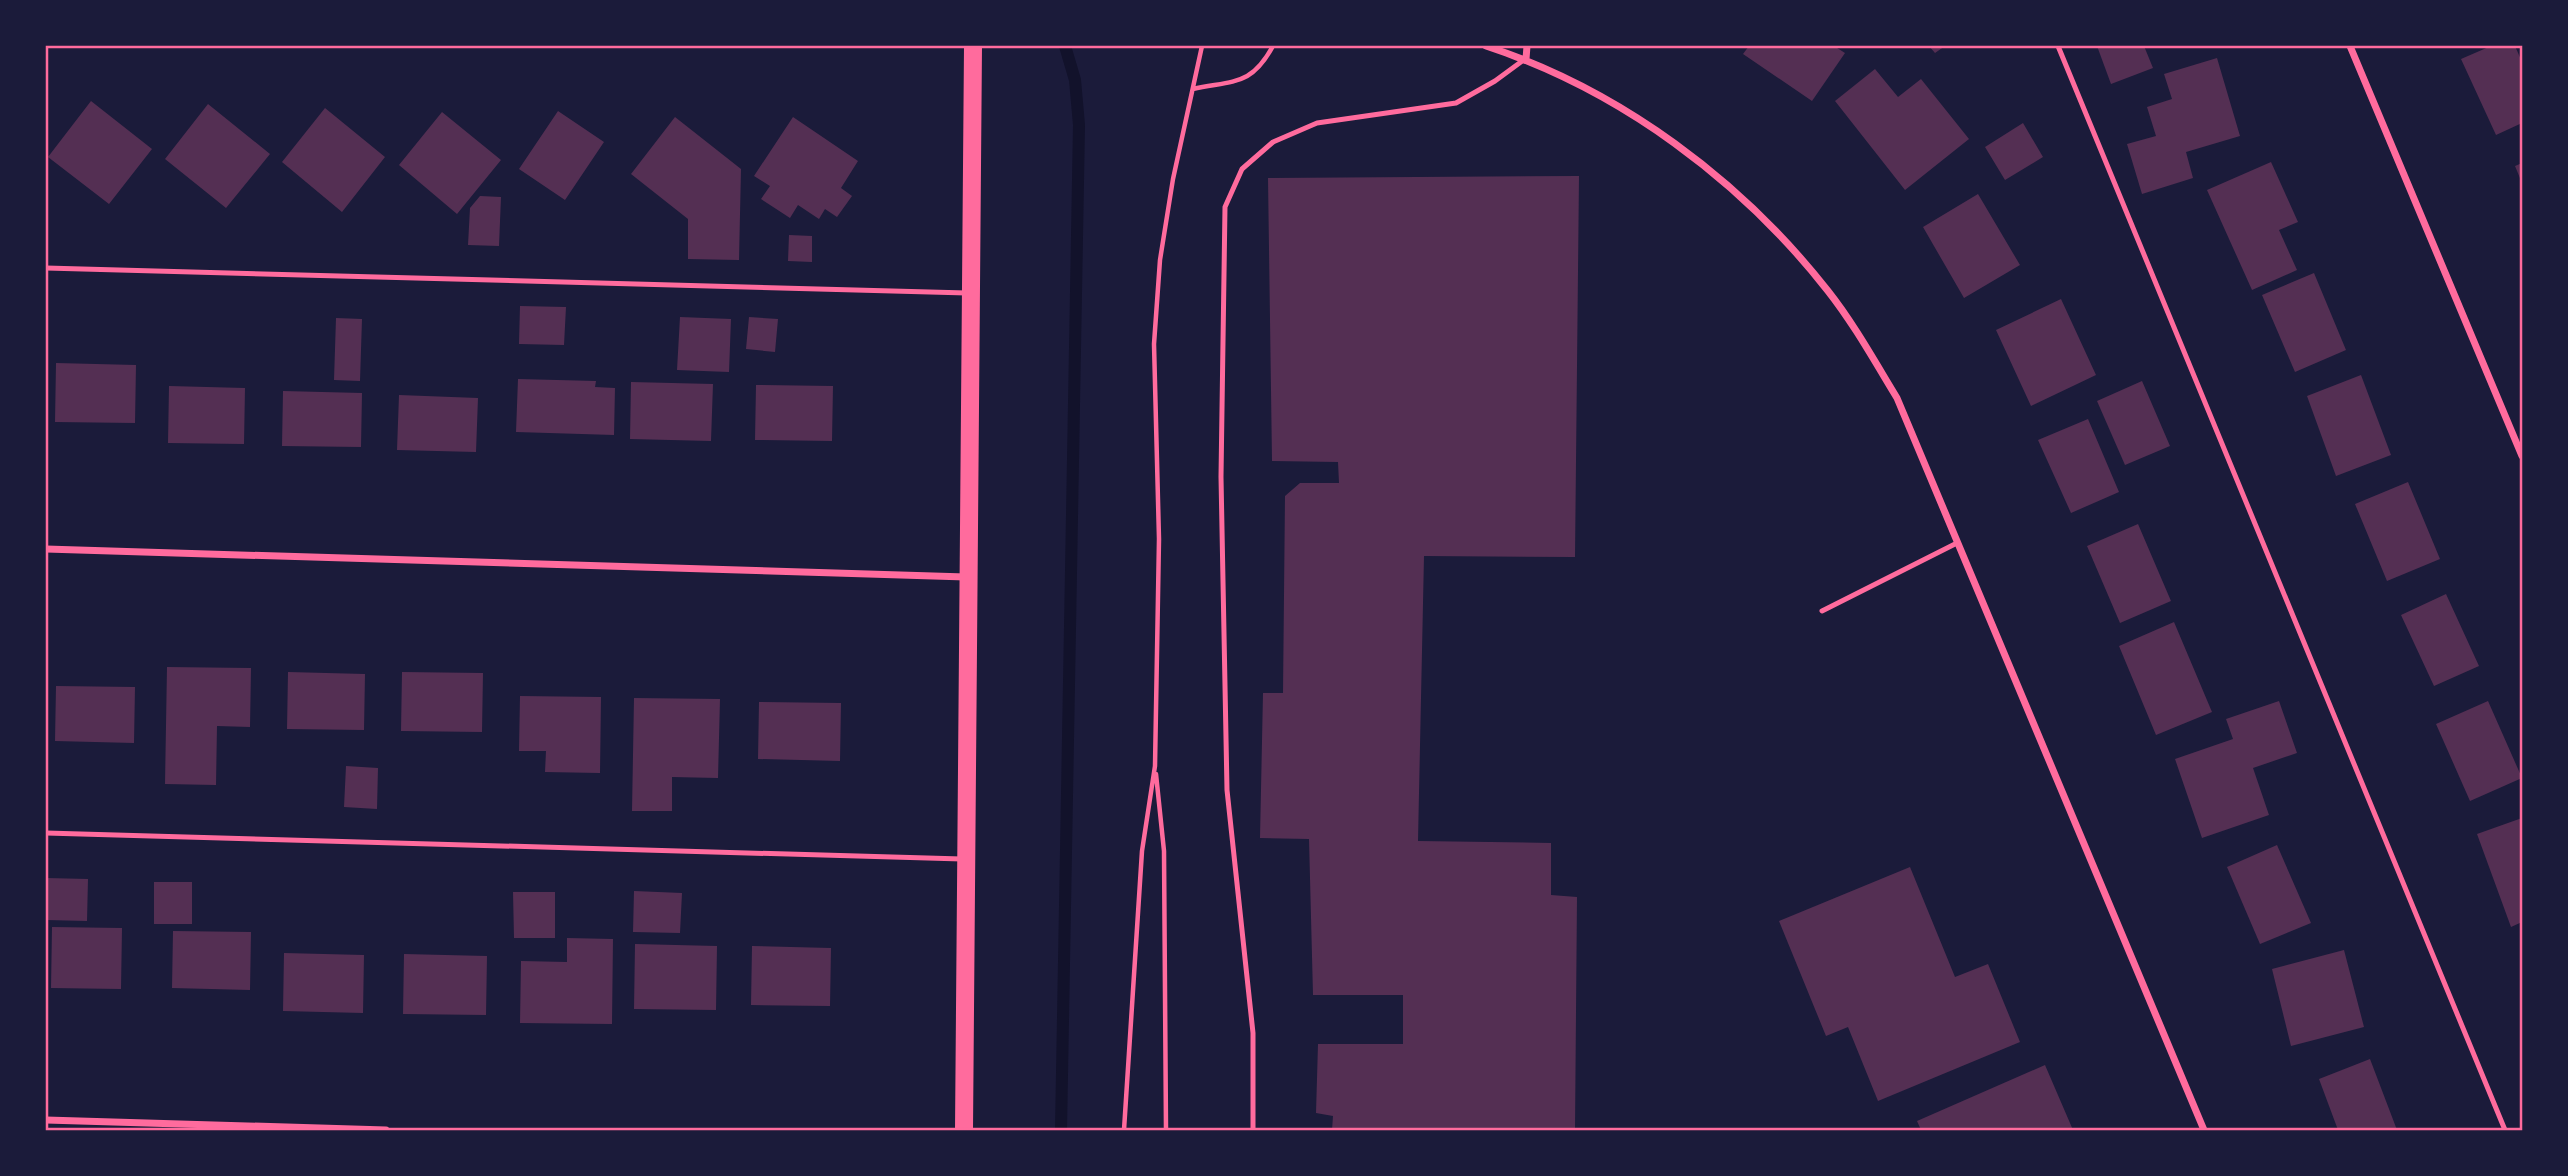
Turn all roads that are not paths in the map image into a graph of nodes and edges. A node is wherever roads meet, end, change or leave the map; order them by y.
1 (972, 46) edge
2 (1486, 46) edge
3 (1527, 46) edge
4 (2058, 46) edge
5 (2350, 46) edge
6 (1526, 59) junction
7 (46, 268) edge
8 (970, 293) junction
9 (2522, 456) edge
10 (1957, 543) junction
11 (46, 550) edge
12 (966, 577) junction
13 (1822, 611) dead end
14 (46, 833) edge
15 (965, 859) junction
16 (46, 1120) edge
17 (386, 1130) edge
18 (964, 1130) edge
19 (1253, 1130) edge
20 (2204, 1130) edge
21 (2505, 1130) edge

1 - 8 main road
2 - 6 street
3 - 6 street
4 - 21 lane
5 - 9 street
6 - 10 street
6 - 19 lane
7 - 8 lane
8 - 12 main road
10 - 13 lane
10 - 20 street
11 - 12 street
12 - 15 main road
14 - 15 lane
15 - 18 main road
16 - 17 street

